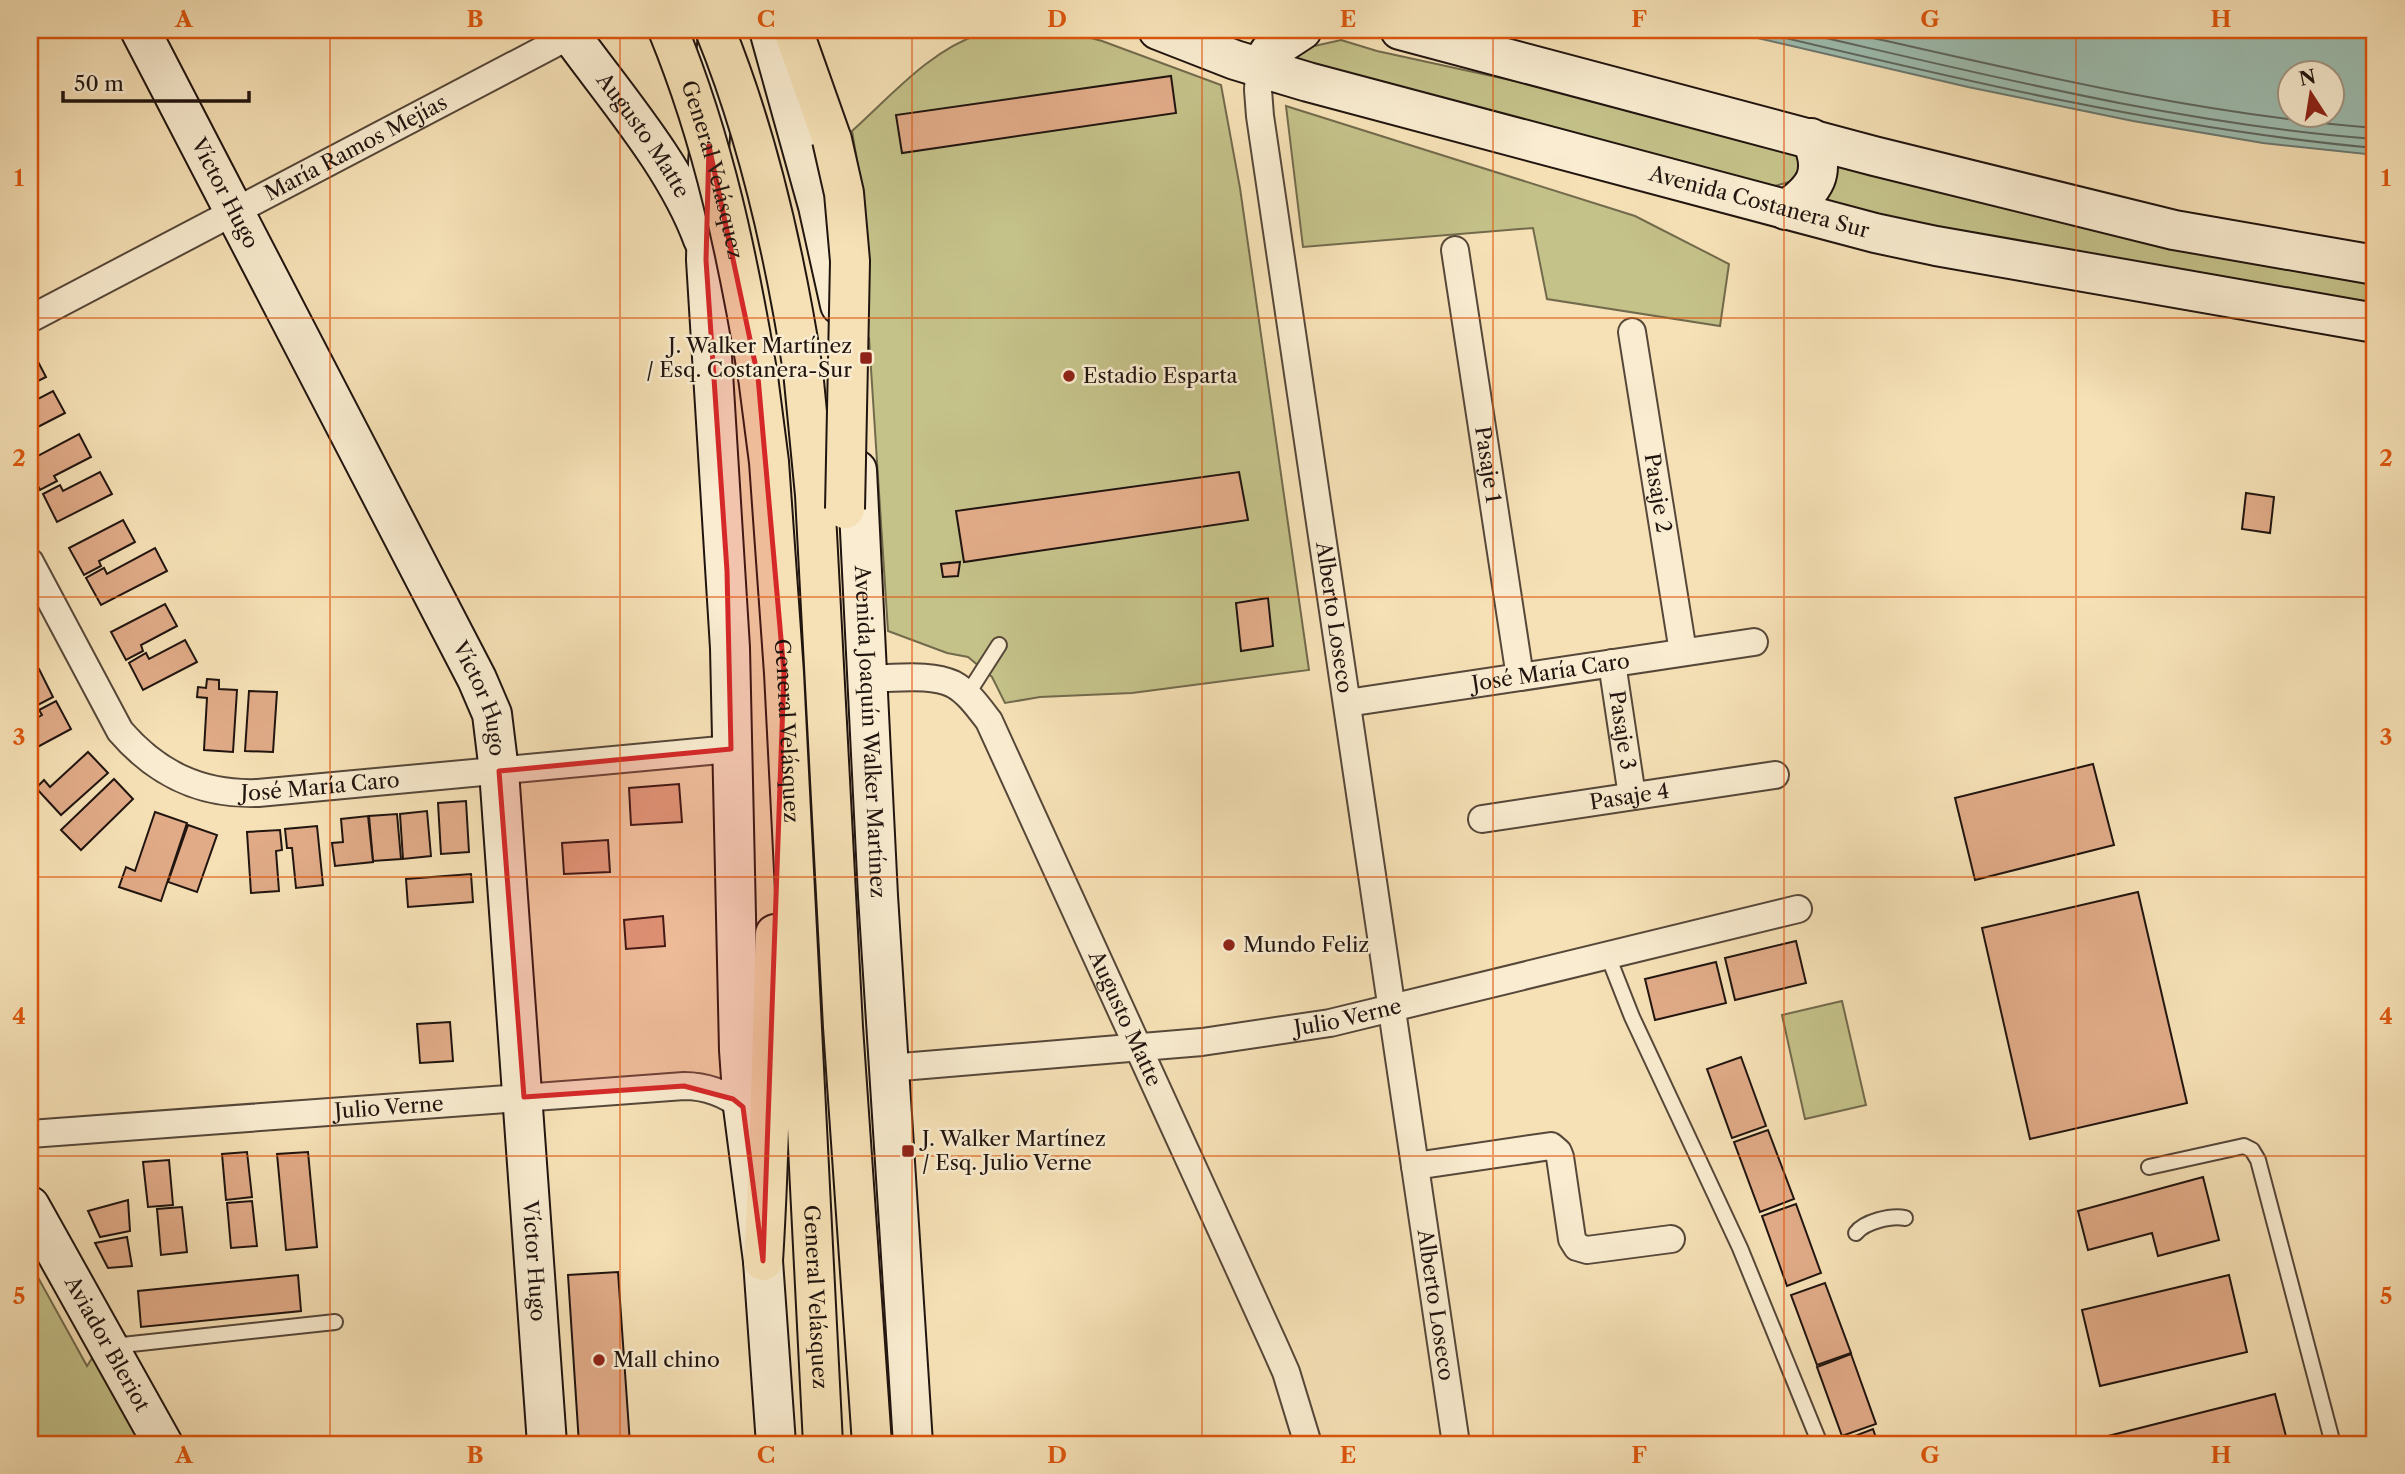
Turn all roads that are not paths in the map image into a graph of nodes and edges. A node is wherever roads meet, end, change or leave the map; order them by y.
1 (140, 30) edge
2 (668, 30) edge
3 (717, 30) edge
4 (769, 30) edge
5 (793, 30) edge
6 (1158, 30) edge
7 (1302, 30) edge
8 (1400, 30) edge
9 (569, 33) edge
10 (1259, 68) junction
11 (1811, 138) junction
12 (1786, 210) junction
13 (235, 213) junction
14 (706, 248) junction
15 (1455, 250) dead end
16 (2375, 265) edge
17 (30, 319) edge
18 (2375, 323) edge
19 (1632, 332) dead end
20 (30, 562) edge
21 (1755, 642) dead end
22 (999, 645) dead end
23 (1683, 652) junction
24 (1612, 663) junction
25 (784, 673) junction
26 (1520, 677) junction
27 (869, 678) junction
28 (967, 695) junction
29 (1347, 703) junction
30 (731, 749) junction
31 (828, 768) junction
32 (499, 771) junction
33 (1775, 775) dead end
34 (1632, 796) junction
35 (1482, 819) dead end
36 (1798, 909) dead end
37 (1608, 956) junction
38 (1392, 1009) junction
39 (1137, 1048) junction
40 (889, 1068) junction
41 (524, 1097) junction
42 (743, 1107) junction
43 (30, 1134) edge
44 (1415, 1166) junction
45 (2149, 1167) dead end
46 (30, 1206) edge
47 (1905, 1219) dead end
48 (1856, 1233) dead end
49 (1671, 1239) dead end
50 (763, 1261) junction
51 (335, 1322) dead end
52 (108, 1347) junction
53 (163, 1444) edge
54 (547, 1444) edge
55 (776, 1444) edge
56 (823, 1444) edge
57 (872, 1444) edge
58 (913, 1444) edge
59 (1308, 1444) edge
60 (1456, 1444) edge
61 (1820, 1444) edge
62 (2333, 1444) edge

1 - 13 main road, Víctor Hugo
2 - 25 highway, General Velásquez, bridge
3 - 14 main road
3 - 31 highway, General Velásquez, bridge
4 - 27 main road, Avenida Joaquín Walker Martínez
5 - 31 highway, bridge
6 - 10 main road, Avenida Costanera Sur
7 - 10 main road
8 - 11 main road
9 - 13 street, María Ramos Mejías
9 - 14 main road, Augusto Matte
10 - 12 main road, Avenida Costanera Sur
10 - 29 street, Alberto Loseco
11 - 12 main road
11 - 16 main road
12 - 18 main road, Avenida Costanera Sur
13 - 17 street, María Ramos Mejías
13 - 32 main road, Víctor Hugo
14 - 30 main road
15 - 26 street, Pasaje 1
19 - 23 street, Pasaje 2
20 - 32 street, José María Caro
21 - 23 street, José María Caro
22 - 28 lane
23 - 24 street, José María Caro
24 - 26 street, José María Caro
24 - 34 street, Pasaje 3
25 - 50 highway
25 - 56 highway, General Velásquez
26 - 29 street, José María Caro
27 - 28 street, Augusto Matte
27 - 40 main road, Avenida Joaquín Walker Martínez
28 - 39 street, Augusto Matte
29 - 38 street, Alberto Loseco
30 - 32 street, José María Caro
30 - 42 main road
31 - 57 highway, General Velásquez
32 - 41 main road, Víctor Hugo
33 - 34 street, Pasaje 4
34 - 35 street, Pasaje 4
36 - 37 street, Julio Verne
37 - 38 street, Julio Verne
37 - 61 lane
38 - 39 street, Julio Verne
38 - 44 street, Alberto Loseco
39 - 40 street, Julio Verne
39 - 59 street, Augusto Matte
40 - 58 main road, Avenida Joaquín Walker Martínez
41 - 42 street, Julio Verne
41 - 43 street, Julio Verne
41 - 54 main road, Víctor Hugo
42 - 50 main road
44 - 49 street
44 - 60 street, Alberto Loseco
45 - 62 lane
46 - 52 main road, Aviador Bleriot
47 - 48 lane
50 - 55 main road
51 - 52 lane
52 - 53 main road, Aviador Bleriot

